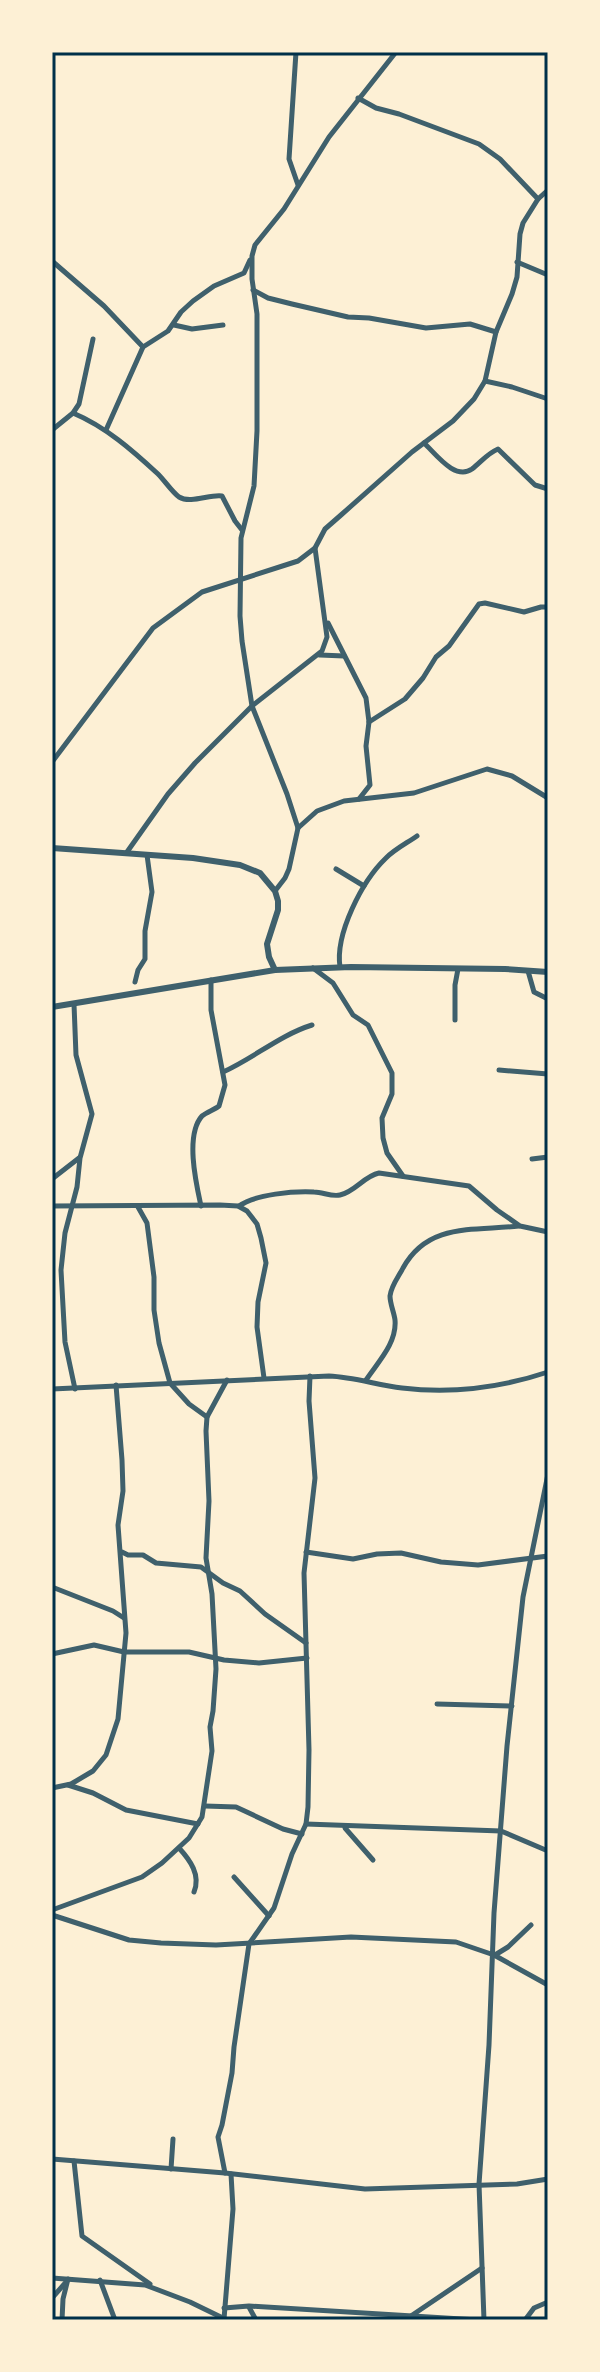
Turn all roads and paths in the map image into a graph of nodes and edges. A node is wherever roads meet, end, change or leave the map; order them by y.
1 (296, 52) edge
2 (396, 52) edge
3 (358, 98) junction
4 (298, 186) junction
5 (548, 190) edge
6 (538, 199) junction
7 (252, 256) junction
8 (52, 261) edge
9 (517, 262) junction
10 (548, 275) edge
11 (253, 290) junction
12 (174, 325) junction
13 (223, 325) dead end
14 (496, 332) junction
15 (93, 339) dead end
16 (143, 347) junction
17 (485, 381) junction
18 (548, 399) edge
19 (73, 413) junction
20 (52, 430) edge
21 (106, 430) junction
22 (424, 443) junction
23 (548, 489) edge
24 (242, 530) junction
25 (315, 548) junction
26 (241, 581) junction
27 (548, 607) edge
28 (326, 619) junction
29 (319, 655) junction
30 (344, 656) junction
31 (252, 706) junction
32 (369, 722) junction
33 (52, 762) edge
34 (370, 787) junction
35 (373, 798) junction
36 (548, 798) edge
37 (359, 800) junction
38 (298, 828) junction
39 (417, 836) dead end
40 (52, 848) edge
41 (127, 852) junction
42 (147, 854) junction
43 (336, 869) dead end
44 (364, 886) junction
45 (275, 891) junction
46 (313, 967) junction
47 (340, 967) junction
48 (458, 969) junction
49 (275, 970) junction
50 (528, 971) junction
51 (548, 972) edge
52 (211, 980) junction
53 (135, 982) dead end
54 (548, 999) edge
55 (74, 1004) junction
56 (52, 1007) edge
57 (455, 1020) dead end
58 (312, 1025) dead end
59 (499, 1070) dead end
60 (223, 1072) junction
61 (548, 1074) edge
62 (548, 1157) edge
63 (80, 1158) junction
64 (532, 1159) dead end
65 (403, 1176) junction
66 (52, 1179) edge
67 (72, 1205) junction
68 (52, 1206) edge
69 (201, 1206) junction
70 (238, 1206) junction
71 (138, 1207) junction
72 (520, 1226) junction
73 (548, 1232) edge
74 (548, 1372) edge
75 (310, 1376) junction
76 (264, 1378) junction
77 (227, 1380) junction
78 (366, 1380) junction
79 (170, 1383) junction
80 (116, 1385) junction
81 (52, 1389) edge
82 (75, 1389) junction
83 (207, 1417) junction
84 (548, 1474) edge
85 (121, 1551) junction
86 (306, 1552) junction
87 (548, 1556) edge
88 (531, 1558) junction
89 (207, 1572) junction
90 (52, 1587) edge
91 (125, 1618) junction
92 (306, 1643) junction
93 (124, 1652) junction
94 (52, 1654) edge
95 (215, 1658) junction
96 (307, 1658) junction
97 (437, 1704) dead end
98 (512, 1706) junction
99 (67, 1785) junction
100 (52, 1788) edge
101 (205, 1806) junction
102 (198, 1824) junction
103 (306, 1824) junction
104 (344, 1827) junction
105 (501, 1831) junction
106 (302, 1834) junction
107 (179, 1848) junction
108 (548, 1851) edge
109 (373, 1860) dead end
110 (234, 1877) dead end
111 (194, 1892) dead end
112 (52, 1912) edge
113 (269, 1916) junction
114 (531, 1925) dead end
115 (249, 1944) junction
116 (494, 1955) junction
117 (548, 1985) edge
118 (173, 2139) dead end
119 (52, 2159) edge
120 (74, 2161) junction
121 (171, 2169) junction
122 (228, 2173) junction
123 (548, 2179) edge
124 (479, 2184) junction
125 (482, 2268) junction
126 (52, 2278) edge
127 (68, 2279) junction
128 (100, 2280) junction
129 (155, 2287) junction
130 (52, 2298) edge
131 (548, 2302) edge
132 (249, 2306) junction
133 (224, 2308) junction
134 (407, 2318) edge
135 (225, 2319) edge
136 (62, 2320) edge
137 (115, 2320) edge
138 (256, 2320) edge
139 (478, 2320) edge
140 (484, 2320) edge
141 (525, 2320) edge

1 - 4 street
2 - 3 street
3 - 4 street
3 - 6 street
4 - 7 street
5 - 6 street
6 - 9 street
7 - 11 street
7 - 12 street
8 - 16 street
9 - 10 street
9 - 14 street
11 - 14 street
11 - 24 street
12 - 13 street
12 - 16 street
14 - 17 street
15 - 19 street
16 - 21 street
17 - 18 street
17 - 22 street
19 - 20 street
19 - 21 street
21 - 24 street
22 - 23 street
22 - 25 street
24 - 26 street
25 - 26 street
25 - 28 street
26 - 31 street
26 - 33 street
27 - 32 street
28 - 29 street
28 - 30 street
29 - 30 street
29 - 31 street
30 - 32 street
31 - 38 street
31 - 41 street
32 - 34 street
34 - 35 street
34 - 37 street
35 - 36 street
35 - 37 street
37 - 38 street
38 - 45 street
39 - 44 street
40 - 41 street
41 - 42 street
42 - 45 street
42 - 53 street
43 - 44 street
44 - 47 street
45 - 49 street
46 - 47 street
46 - 49 street
46 - 65 street
47 - 48 street
48 - 50 street
48 - 57 street
49 - 52 street
50 - 51 street
50 - 54 street
52 - 55 street
52 - 60 street
55 - 56 street
55 - 63 street
58 - 60 street
59 - 61 street
60 - 69 street
62 - 64 street
63 - 66 street
63 - 67 street
65 - 70 street
65 - 72 street
67 - 68 street
67 - 71 street
67 - 82 street
69 - 70 street
69 - 71 street
70 - 76 street
71 - 79 street
72 - 73 street
72 - 78 street
74 - 78 street
75 - 76 street
75 - 78 street
75 - 86 street
76 - 77 street
77 - 79 street
77 - 83 street
79 - 80 street
79 - 83 street
80 - 82 street
80 - 85 street
81 - 82 street
83 - 89 street
84 - 88 street
85 - 89 street
85 - 91 street
86 - 88 street
86 - 92 street
87 - 88 street
88 - 98 street
89 - 92 street
89 - 95 street
90 - 91 street
91 - 93 street
92 - 96 street
93 - 94 street
93 - 95 street
93 - 99 street
95 - 96 street
95 - 101 street
96 - 103 street
97 - 98 street
98 - 105 street
99 - 100 street
99 - 102 street
101 - 102 street
101 - 106 street
102 - 107 street
103 - 104 street
103 - 106 street
104 - 105 street
104 - 109 street
105 - 108 street
105 - 116 street
106 - 113 street
107 - 111 street
107 - 112 street
110 - 113 street
112 - 115 street
113 - 115 street
114 - 116 street
115 - 116 street
115 - 122 street
116 - 117 street
116 - 124 street
118 - 121 street
119 - 120 street
120 - 121 street
120 - 129 street
121 - 122 street
122 - 124 street
122 - 133 street
123 - 124 street
124 - 125 street
125 - 134 street
125 - 140 street
126 - 127 street
127 - 128 street
127 - 130 street
127 - 136 street
128 - 129 street
128 - 137 street
129 - 135 street
131 - 141 street
132 - 133 street
132 - 134 street
132 - 138 street
133 - 135 street
134 - 139 street

